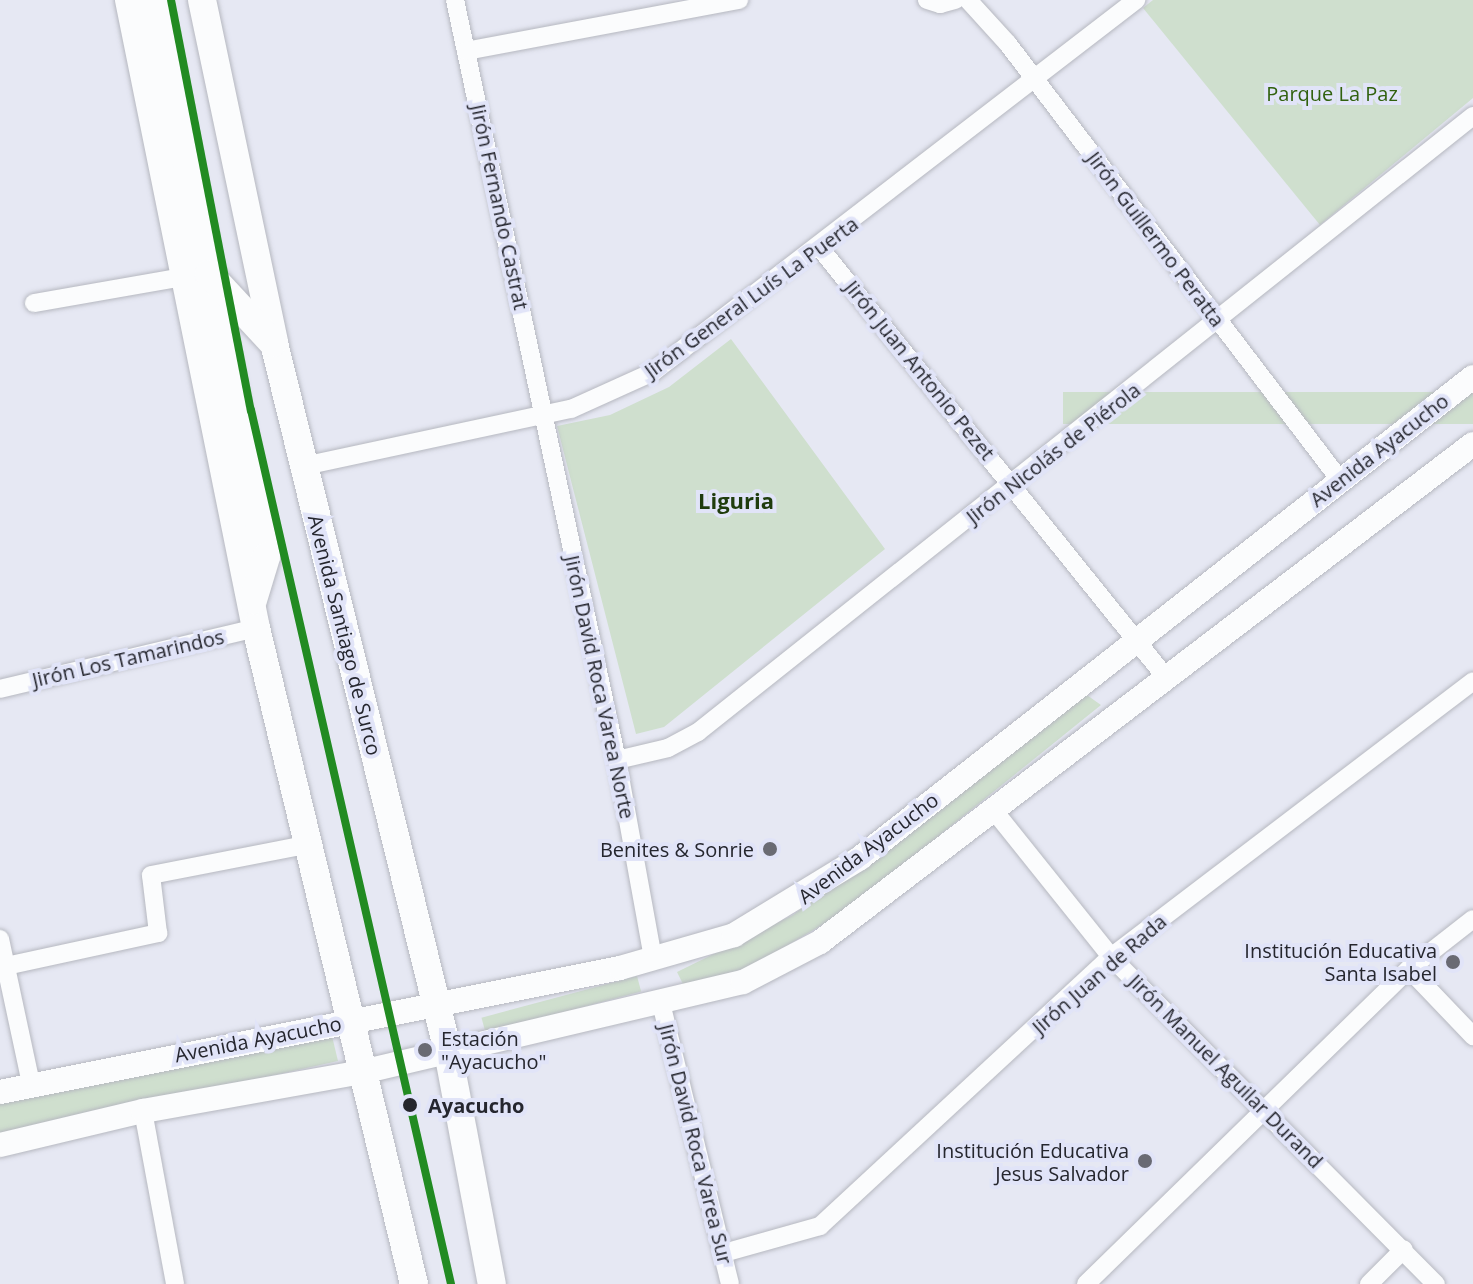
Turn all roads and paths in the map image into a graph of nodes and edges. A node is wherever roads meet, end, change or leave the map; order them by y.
1 (129, 0) edge
2 (154, 0) edge
3 (202, 0) edge
4 (455, 0) edge
5 (739, 0) edge
6 (927, 0) edge
7 (955, 0) edge
8 (968, 0) edge
9 (1136, 0) edge
10 (466, 51) junction
11 (1034, 79) junction
12 (1473, 116) edge
13 (820, 248) junction
14 (198, 274) junction
15 (34, 303) dead end
16 (1220, 322) junction
17 (274, 343) junction
18 (1473, 377) edge
19 (544, 415) junction
20 (1471, 448) edge
21 (304, 466) junction
22 (1340, 480) junction
23 (1013, 485) junction
24 (254, 616) junction
25 (1135, 638) junction
26 (1168, 680) junction
27 (1473, 681) edge
28 (0, 689) edge
29 (617, 760) junction
30 (995, 812) junction
31 (306, 845) junction
32 (1473, 919) edge
33 (0, 939) edge
34 (1111, 957) junction
35 (653, 959) junction
36 (6, 966) junction
37 (1409, 969) junction
38 (661, 1003) junction
39 (436, 1005) junction
40 (350, 1020) junction
41 (1473, 1036) edge
42 (448, 1052) junction
43 (362, 1072) junction
44 (31, 1083) junction
45 (0, 1092) edge
46 (143, 1111) junction
47 (1267, 1111) junction
48 (0, 1145) edge
49 (1404, 1249) junction
50 (724, 1253) junction
51 (492, 1279) edge
52 (412, 1281) edge
53 (175, 1284) edge
54 (730, 1284) edge
55 (1086, 1284) edge
56 (1369, 1284) edge
57 (1436, 1284) edge

1 - 14 main road
2 - 14 main road
3 - 17 main road, Avenida Santiago de Surco
4 - 10 street, Jirón Fernando Castrat
5 - 10 street
6 - 7 street
8 - 11 street, Jirón Guillermo Peratta
9 - 11 street, Jirón General Luís La Puerta
10 - 19 street, Jirón Fernando Castrat
11 - 13 street, Jirón General Luís La Puerta
11 - 16 street, Jirón Guillermo Peratta
12 - 16 street, Jirón Nicolás de Piérola
13 - 19 street, Jirón General Luís La Puerta
13 - 23 street, Jirón Juan Antonio Pezet
14 - 15 street
14 - 17 main road
14 - 24 main road
16 - 22 street, Jirón Guillermo Peratta
16 - 23 street, Jirón Nicolás de Piérola
17 - 21 main road, Avenida Santiago de Surco
18 - 22 main road, Avenida Ayacucho
19 - 21 street, Jirón General Luís La Puerta
19 - 29 street, Jirón David Roca Varea Norte
20 - 26 main road
21 - 39 main road, Avenida Santiago de Surco
22 - 25 main road, Avenida Ayacucho
23 - 25 street, Jirón Juan Antonio Pezet
23 - 29 street, Jirón Nicolás de Piérola
24 - 28 street, Jirón Los Tamarindos
24 - 31 main road
25 - 26 street, Jirón Juan Antonio Pezet
25 - 35 main road, Avenida Ayacucho
26 - 30 main road
27 - 34 street, Jirón Juan de Rada
29 - 35 street, Jirón David Roca Varea Norte
30 - 34 street, Jirón Manuel Aguilar Durand
30 - 38 main road
31 - 36 street
31 - 40 main road
32 - 37 street
33 - 36 street
34 - 47 street, Jirón Manuel Aguilar Durand
34 - 50 street, Jirón Juan de Rada
35 - 39 main road, Avenida Ayacucho
36 - 44 street
37 - 41 street
37 - 47 street
38 - 42 main road
38 - 50 street, Jirón David Roca Varea Sur
39 - 40 main road, Avenida Ayacucho
39 - 42 main road, Avenida Santiago de Surco
40 - 43 main road
40 - 44 main road, Avenida Ayacucho
42 - 43 main road
42 - 51 main road, Avenida Santiago de Surco
43 - 46 main road
43 - 52 main road
44 - 45 main road, Avenida Ayacucho
46 - 48 main road
46 - 53 street
47 - 49 street, Jirón Manuel Aguilar Durand
47 - 55 street
49 - 56 street
49 - 57 street, Jirón Manuel Aguilar Durand
50 - 54 street, Jirón David Roca Varea Sur

